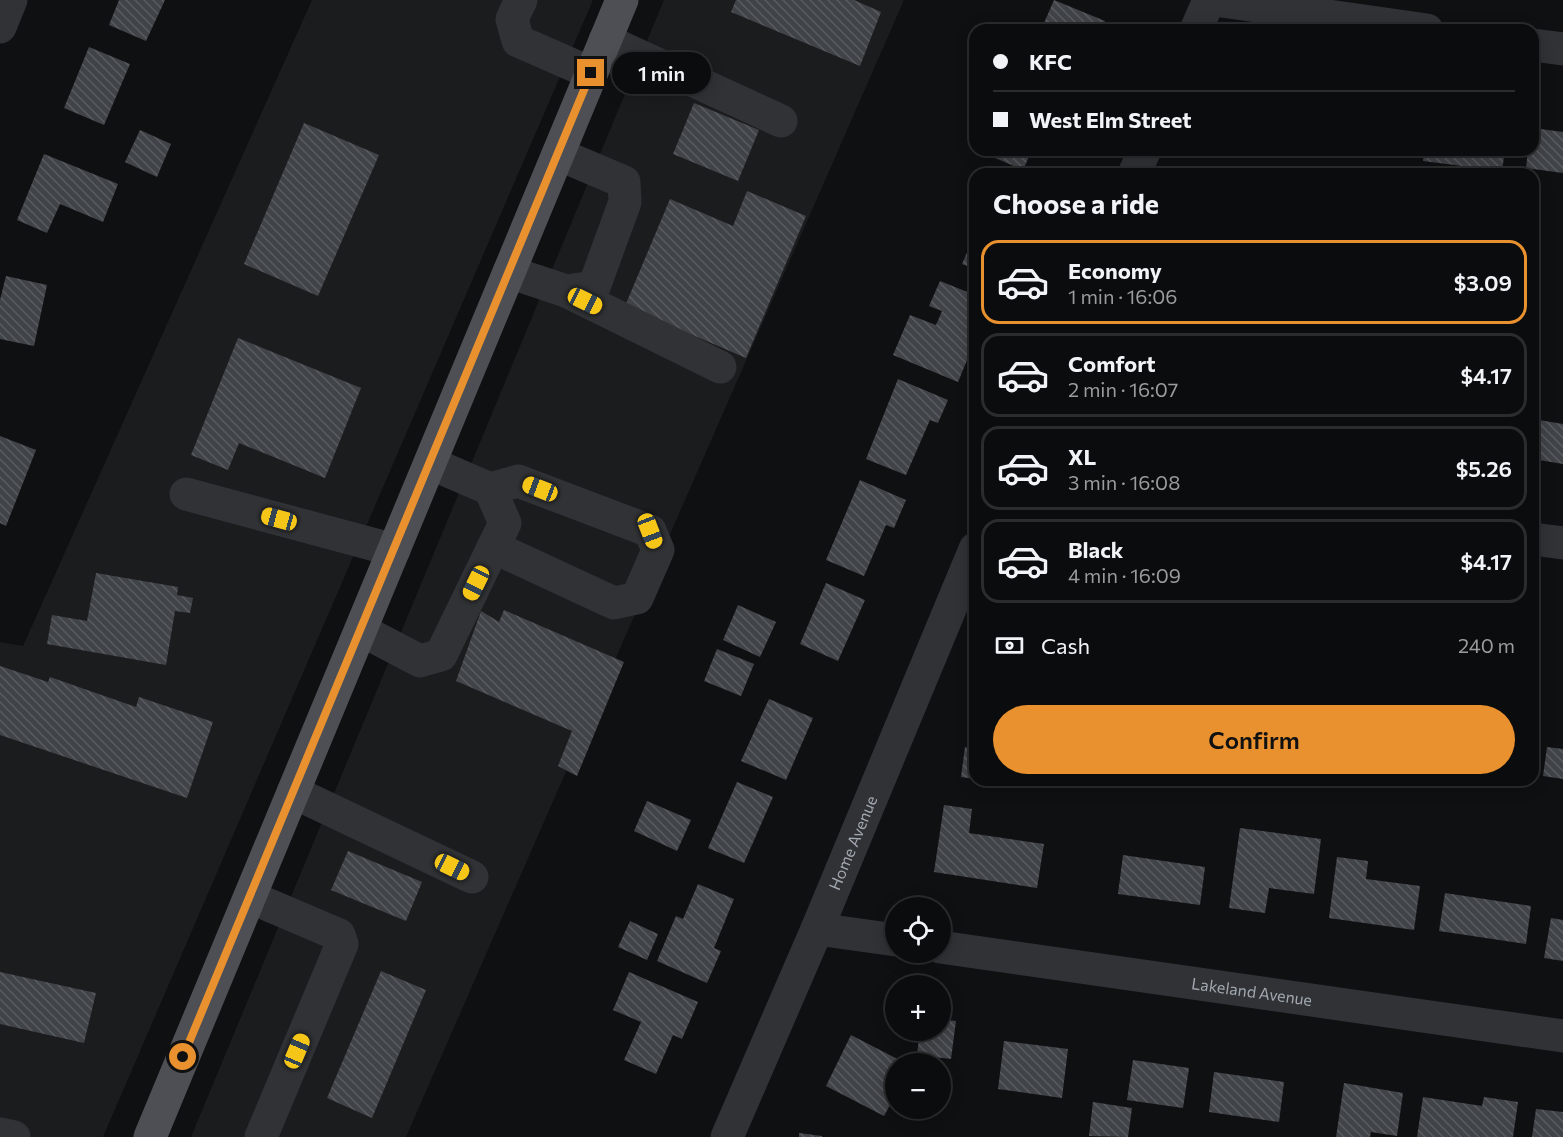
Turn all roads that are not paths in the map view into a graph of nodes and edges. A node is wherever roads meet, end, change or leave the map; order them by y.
1 (11, 0) edge
2 (521, 0) edge
3 (622, 0) edge
4 (1209, 0) edge
5 (1215, 0) edge
6 (1199, 24) edge
7 (1385, 24) edge
8 (0, 27) edge
9 (605, 40) junction
10 (1539, 46) edge
11 (1563, 49) edge
12 (591, 73) junction
13 (781, 121) dead end
14 (558, 154) junction
15 (509, 272) junction
16 (566, 291) junction
17 (720, 367) dead end
18 (430, 463) junction
19 (490, 489) junction
20 (186, 494) dead end
21 (1539, 540) edge
22 (1563, 543) edge
23 (493, 547) junction
24 (394, 550) junction
25 (969, 563) edge
26 (361, 630) junction
27 (293, 792) junction
28 (472, 877) dead end
29 (250, 897) junction
30 (817, 929) junction
31 (885, 938) edge
32 (951, 949) edge
33 (1563, 1036) edge
34 (0, 1134) edge
35 (14, 1137) edge
36 (150, 1137) edge
37 (261, 1137) edge
38 (727, 1137) edge

1 - 8 street
2 - 12 street
3 - 9 main road
4 - 6 street
5 - 7 street
9 - 12 main road
9 - 13 street
10 - 11 street
12 - 14 main road
14 - 15 main road
14 - 16 street
15 - 16 street
15 - 18 main road
16 - 17 street
18 - 19 street
18 - 24 main road
19 - 23 street
19 - 23 street
20 - 24 street
21 - 22 street
23 - 26 street
24 - 26 main road
25 - 30 street, Home Avenue
26 - 27 main road
27 - 28 street
27 - 29 main road
29 - 36 main road
29 - 37 street
30 - 31 street
30 - 38 street, Home Avenue
32 - 33 street, Lakeland Avenue
34 - 35 street

